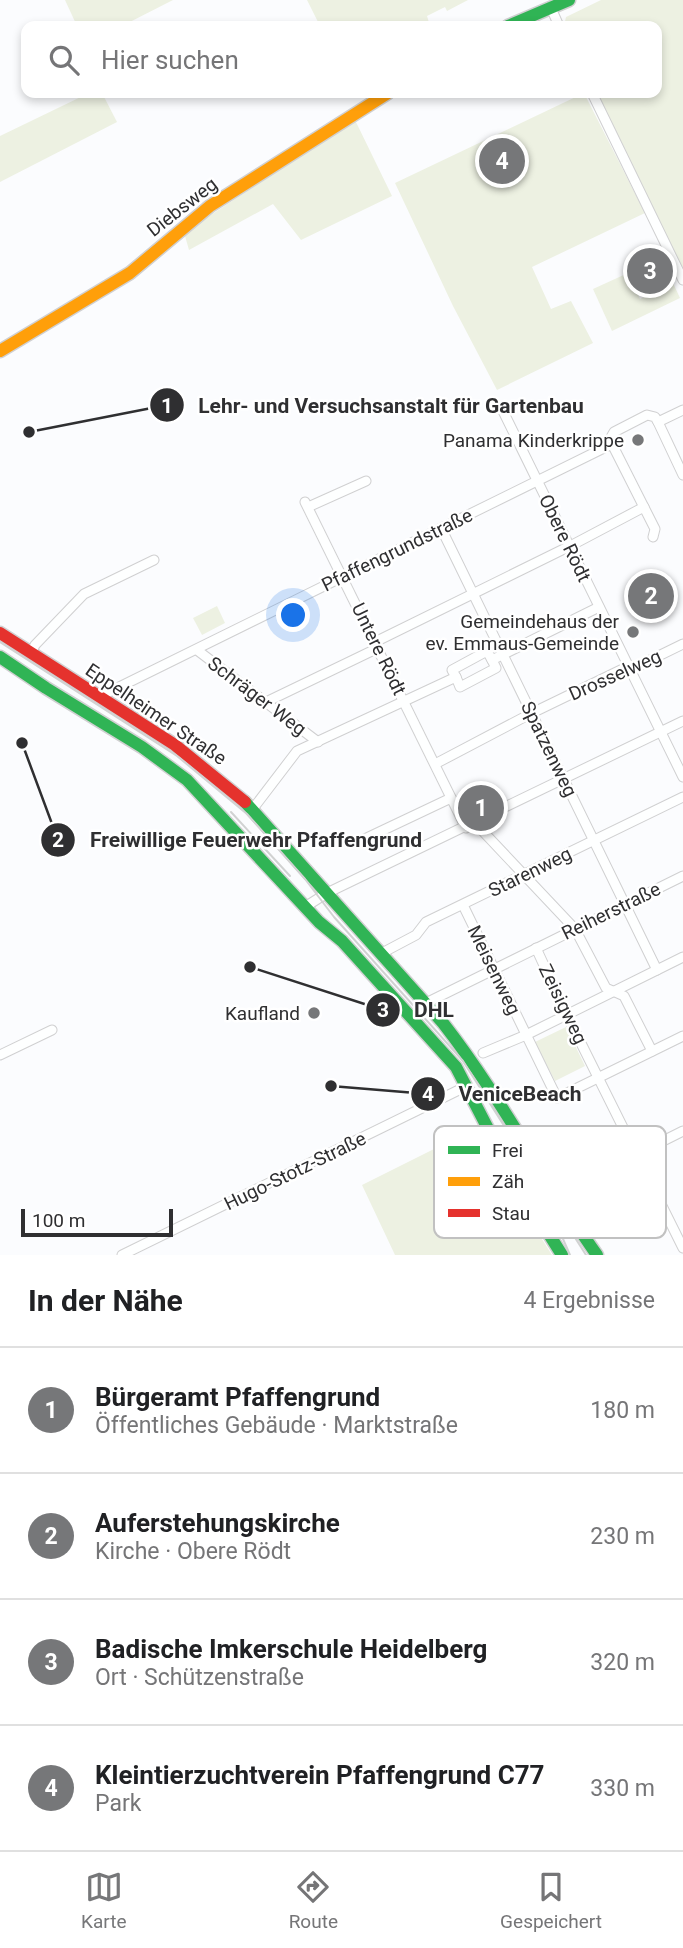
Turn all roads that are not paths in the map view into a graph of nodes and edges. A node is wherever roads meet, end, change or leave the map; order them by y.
1 (569, 0) edge
2 (551, 8) junction
3 (520, 21) edge
4 (557, 21) edge
5 (380, 98) edge
6 (594, 98) edge
7 (683, 280) edge
8 (0, 351) edge
9 (683, 410) edge
10 (503, 411) dead end
11 (658, 422) junction
12 (612, 444) junction
13 (683, 475) edge
14 (366, 481) dead end
15 (537, 481) junction
16 (644, 507) junction
17 (441, 528) junction
18 (653, 537) dead end
19 (569, 547) junction
20 (154, 560) dead end
21 (343, 577) junction
22 (473, 594) junction
23 (599, 607) junction
24 (0, 633) edge
25 (377, 645) junction
26 (683, 645) edge
27 (197, 650) junction
28 (31, 654) junction
29 (502, 654) junction
30 (1, 658) edge
31 (492, 660) junction
32 (629, 667) junction
33 (53, 668) junction
34 (456, 677) junction
35 (42, 687) junction
36 (102, 699) junction
37 (404, 701) junction
38 (266, 702) junction
39 (532, 713) junction
40 (683, 721) edge
41 (661, 732) junction
42 (318, 742) junction
43 (435, 764) junction
44 (683, 777) edge
45 (564, 780) junction
46 (683, 797) edge
47 (451, 798) junction
48 (252, 810) junction
49 (470, 826) junction
50 (594, 841) junction
51 (356, 843) dead end
52 (523, 876) junction
53 (683, 876) edge
54 (327, 893) junction
55 (625, 904) junction
56 (463, 905) junction
57 (305, 907) junction
58 (575, 929) junction
59 (536, 948) junction
60 (382, 953) junction
61 (683, 957) edge
62 (494, 969) junction
63 (657, 970) junction
64 (612, 990) junction
65 (426, 1003) junction
66 (566, 1013) junction
67 (52, 1030) dead end
68 (526, 1035) junction
69 (683, 1036) edge
70 (652, 1051) junction
71 (483, 1053) dead end
72 (0, 1055) edge
73 (600, 1077) junction
74 (467, 1086) junction
75 (487, 1126) edge
76 (515, 1126) edge
77 (624, 1126) edge
78 (683, 1131) edge
79 (666, 1140) edge
80 (666, 1209) edge
81 (680, 1235) edge
82 (551, 1238) edge
83 (585, 1238) edge
84 (683, 1248) edge
85 (122, 1255) edge
86 (562, 1255) edge
87 (597, 1255) edge

1 - 2 main road
2 - 3 main road
2 - 4 street
5 - 8 main road, Diebsweg
6 - 7 street
9 - 11 street, Pfaffengrundstraße
10 - 15 street, Obere Rödt
11 - 12 street, Pfaffengrundstraße
11 - 13 street
12 - 15 street, Pfaffengrundstraße
12 - 16 street
14 - 21 street, Untere Rödt
15 - 17 street, Pfaffengrundstraße
15 - 19 street, Obere Rödt
16 - 18 street
16 - 19 street
17 - 21 street, Pfaffengrundstraße
17 - 22 street, Spatzenweg
19 - 22 street
19 - 23 street, Obere Rödt
20 - 28 street
21 - 25 street, Untere Rödt
21 - 27 street, Pfaffengrundstraße
22 - 25 street
22 - 29 street, Spatzenweg
23 - 29 street
23 - 32 street, Obere Rödt
24 - 28 main road, Eppelheimer Straße
25 - 37 street, Untere Rödt
25 - 38 street
26 - 32 street, Drosselweg
27 - 36 street, Pfaffengrundstraße
27 - 38 street, Schräger Weg
28 - 30 main road
28 - 33 main road, Eppelheimer Straße
29 - 31 street
29 - 39 street, Spatzenweg
30 - 35 main road, Eppelheimer Straße
31 - 34 street
31 - 34 street
32 - 39 street, Drosselweg
32 - 41 street, Obere Rödt
33 - 35 main road
33 - 36 main road, Eppelheimer Straße
34 - 37 street
35 - 57 main road, Eppelheimer Straße
36 - 48 main road, Eppelheimer Straße
37 - 42 street
37 - 43 street, Untere Rödt
38 - 42 street, Schräger Weg
39 - 43 street, Drosselweg
39 - 45 street, Spatzenweg
40 - 41 street
41 - 44 street, Obere Rödt
41 - 45 street
42 - 48 street
43 - 47 street, Untere Rödt
45 - 49 street
45 - 50 street, Spatzenweg
46 - 50 street, Starenweg
47 - 49 street, Untere Rödt
47 - 51 street
48 - 54 main road, Eppelheimer Straße
49 - 52 street
49 - 54 street
50 - 52 street, Starenweg
50 - 55 street, Spatzenweg
52 - 56 street, Starenweg
52 - 58 street
53 - 55 street, Reiherstraße
54 - 57 street
54 - 60 main road, Eppelheimer Straße
55 - 58 street, Reiherstraße
55 - 63 street, Spatzenweg
56 - 60 street, Starenweg
56 - 62 street, Meisenweg
57 - 74 main road, Eppelheimer Straße
58 - 59 street, Reiherstraße
58 - 64 street
59 - 62 street, Reiherstraße
59 - 66 street, Zeisigweg
60 - 65 main road, Eppelheimer Straße
61 - 63 street
62 - 65 street, Reiherstraße
62 - 68 street, Meisenweg
63 - 64 street
64 - 66 street
64 - 70 street
65 - 76 main road, Eppelheimer Straße
66 - 68 street
66 - 73 street, Zeisigweg
67 - 72 street
68 - 71 street
68 - 73 street, Meisenweg
69 - 70 street
70 - 73 street
73 - 77 street, Zeisigweg
74 - 75 main road, Eppelheimer Straße
74 - 85 street, Hugo-Stotz-Straße
78 - 79 street
80 - 81 street, Zeisigweg
81 - 84 street, Zeisigweg
82 - 86 main road, Eppelheimer Straße
83 - 87 main road, Eppelheimer Straße

